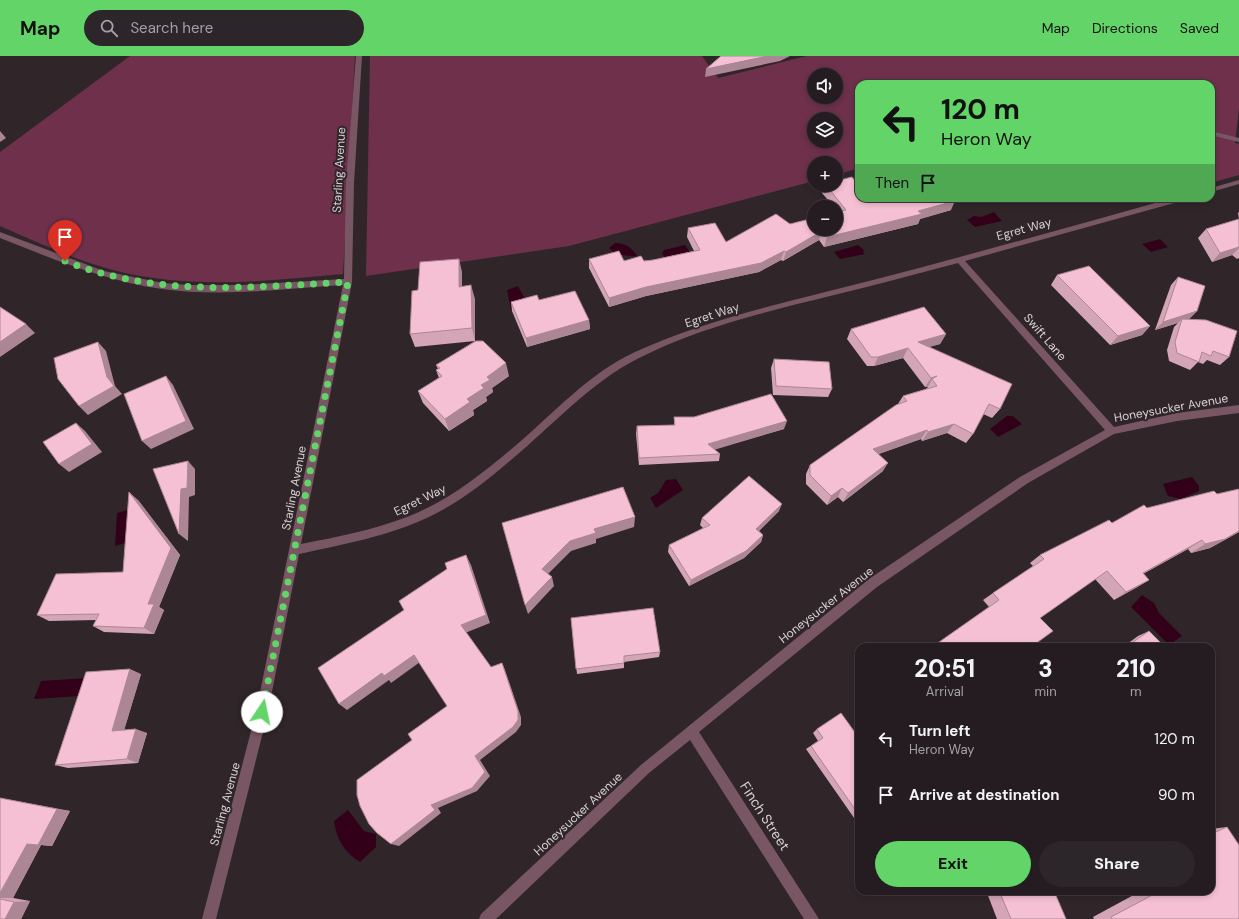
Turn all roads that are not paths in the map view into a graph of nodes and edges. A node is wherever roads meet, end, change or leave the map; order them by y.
1 (359, 56) edge
2 (1215, 134) edge
3 (1239, 140) edge
4 (1239, 182) edge
5 (1215, 189) edge
6 (1168, 202) edge
7 (0, 235) edge
8 (960, 260) junction
9 (348, 282) junction
10 (1239, 409) edge
11 (1112, 431) junction
12 (295, 550) junction
13 (691, 731) junction
14 (210, 919) edge
15 (486, 919) edge
16 (812, 919) edge

1 - 9 street, Starling Avenue
2 - 3 street
4 - 5 street
6 - 8 street, Egret Way
7 - 9 street
8 - 11 street, Swift Lane
8 - 12 street, Egret Way
9 - 12 street, Starling Avenue
10 - 11 street, Honeysucker Avenue
11 - 13 street, Honeysucker Avenue
12 - 14 street, Starling Avenue
13 - 15 street, Honeysucker Avenue
13 - 16 street, Finch Street

